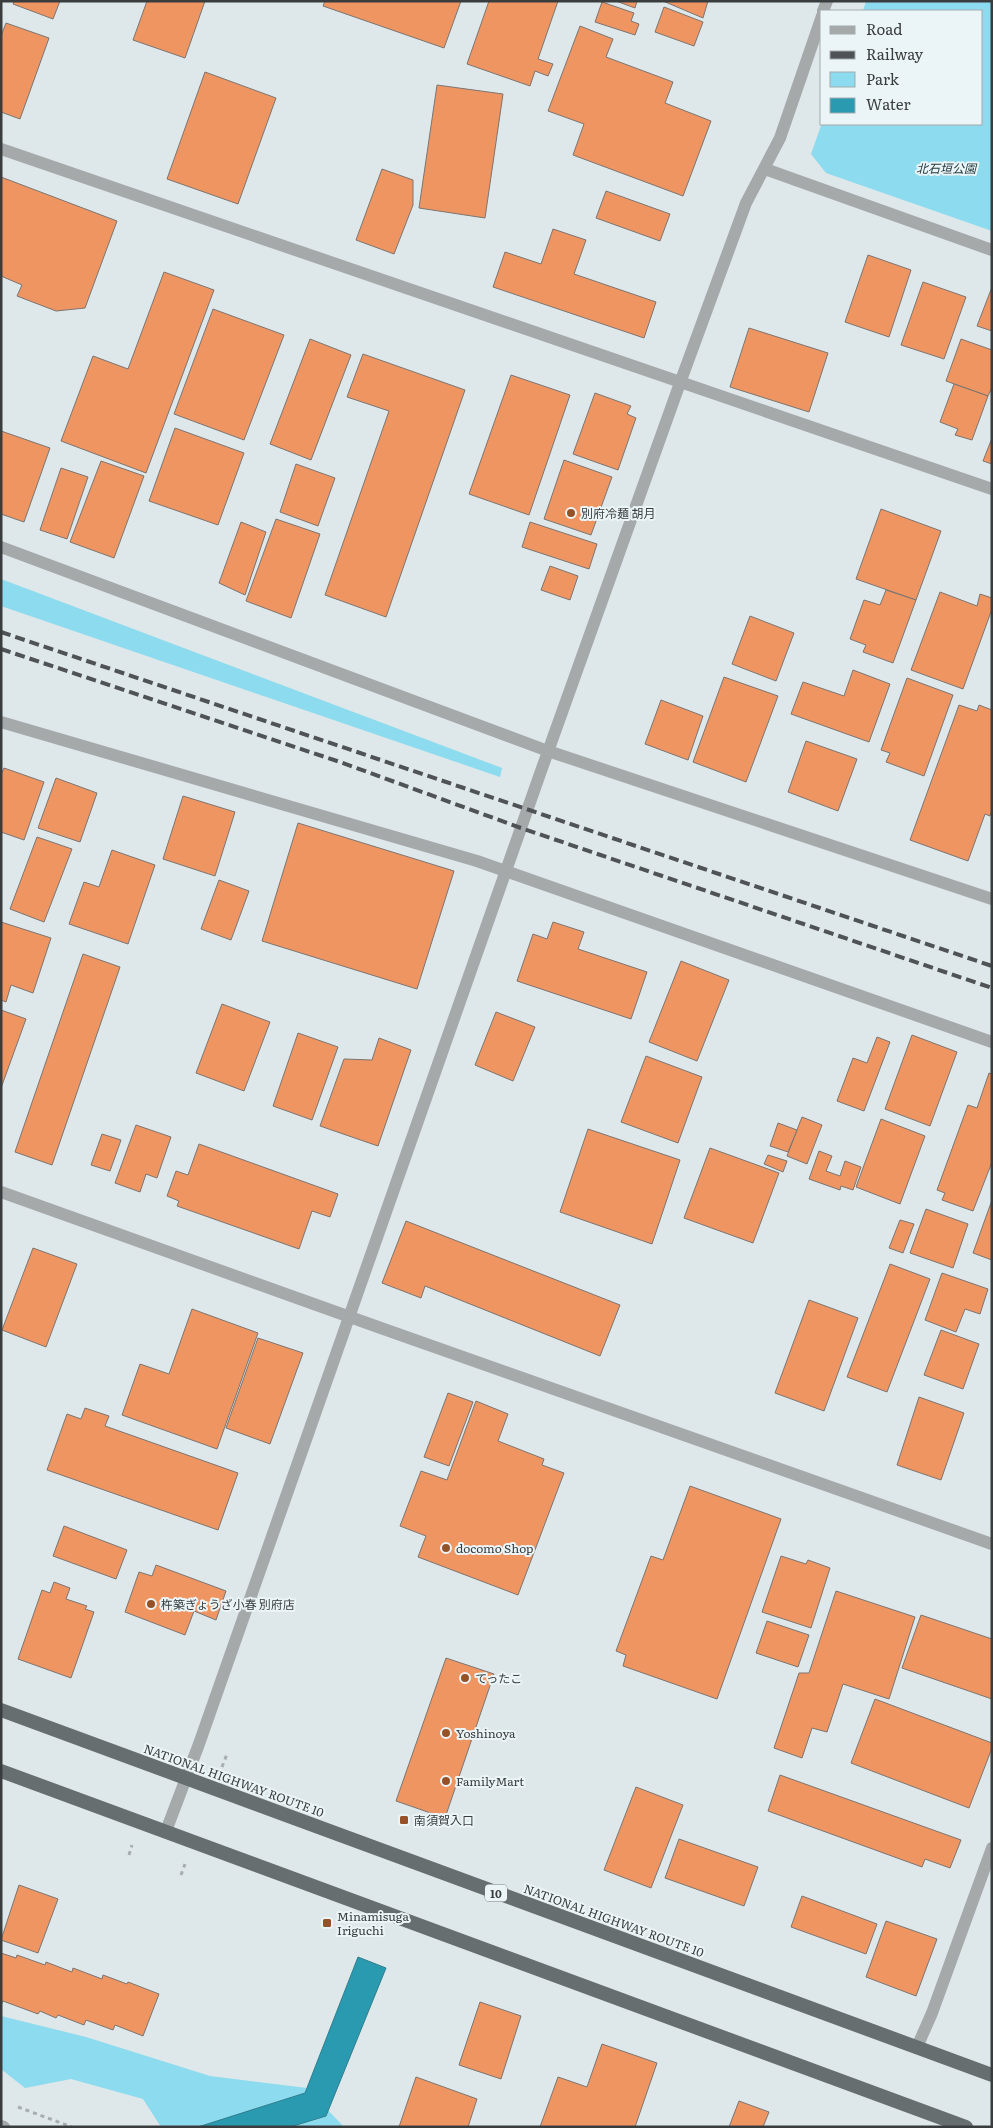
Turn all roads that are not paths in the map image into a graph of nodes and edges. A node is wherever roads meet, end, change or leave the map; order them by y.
1 (820, 22) edge
2 (1, 149) edge
3 (765, 169) junction
4 (992, 250) edge
5 (680, 383) junction
6 (992, 490) edge
7 (1, 547) edge
8 (1, 722) edge
9 (548, 751) junction
10 (506, 871) junction
11 (992, 900) edge
12 (992, 1042) edge
13 (1, 1192) edge
14 (348, 1316) junction
15 (992, 1544) edge
16 (1, 1710) edge
17 (1, 1771) edge
18 (186, 1778) junction
19 (166, 1831) junction
20 (992, 1848) edge
21 (917, 2047) junction
22 (992, 2075) edge
23 (966, 2127) edge

1 - 3 street
2 - 5 street
3 - 4 street
3 - 5 street
5 - 6 street
5 - 9 street
7 - 9 street
8 - 10 street
9 - 10 street
9 - 11 street
10 - 12 street
10 - 14 street
13 - 14 street
14 - 15 street
14 - 18 street
16 - 18 highway, NATIONAL HIGHWAY ROUTE 10 / 10
17 - 19 highway
18 - 19 street
18 - 21 highway, NATIONAL HIGHWAY ROUTE 10 / 10
19 - 23 highway
20 - 21 street
21 - 22 highway, NATIONAL HIGHWAY ROUTE 10 / 10

